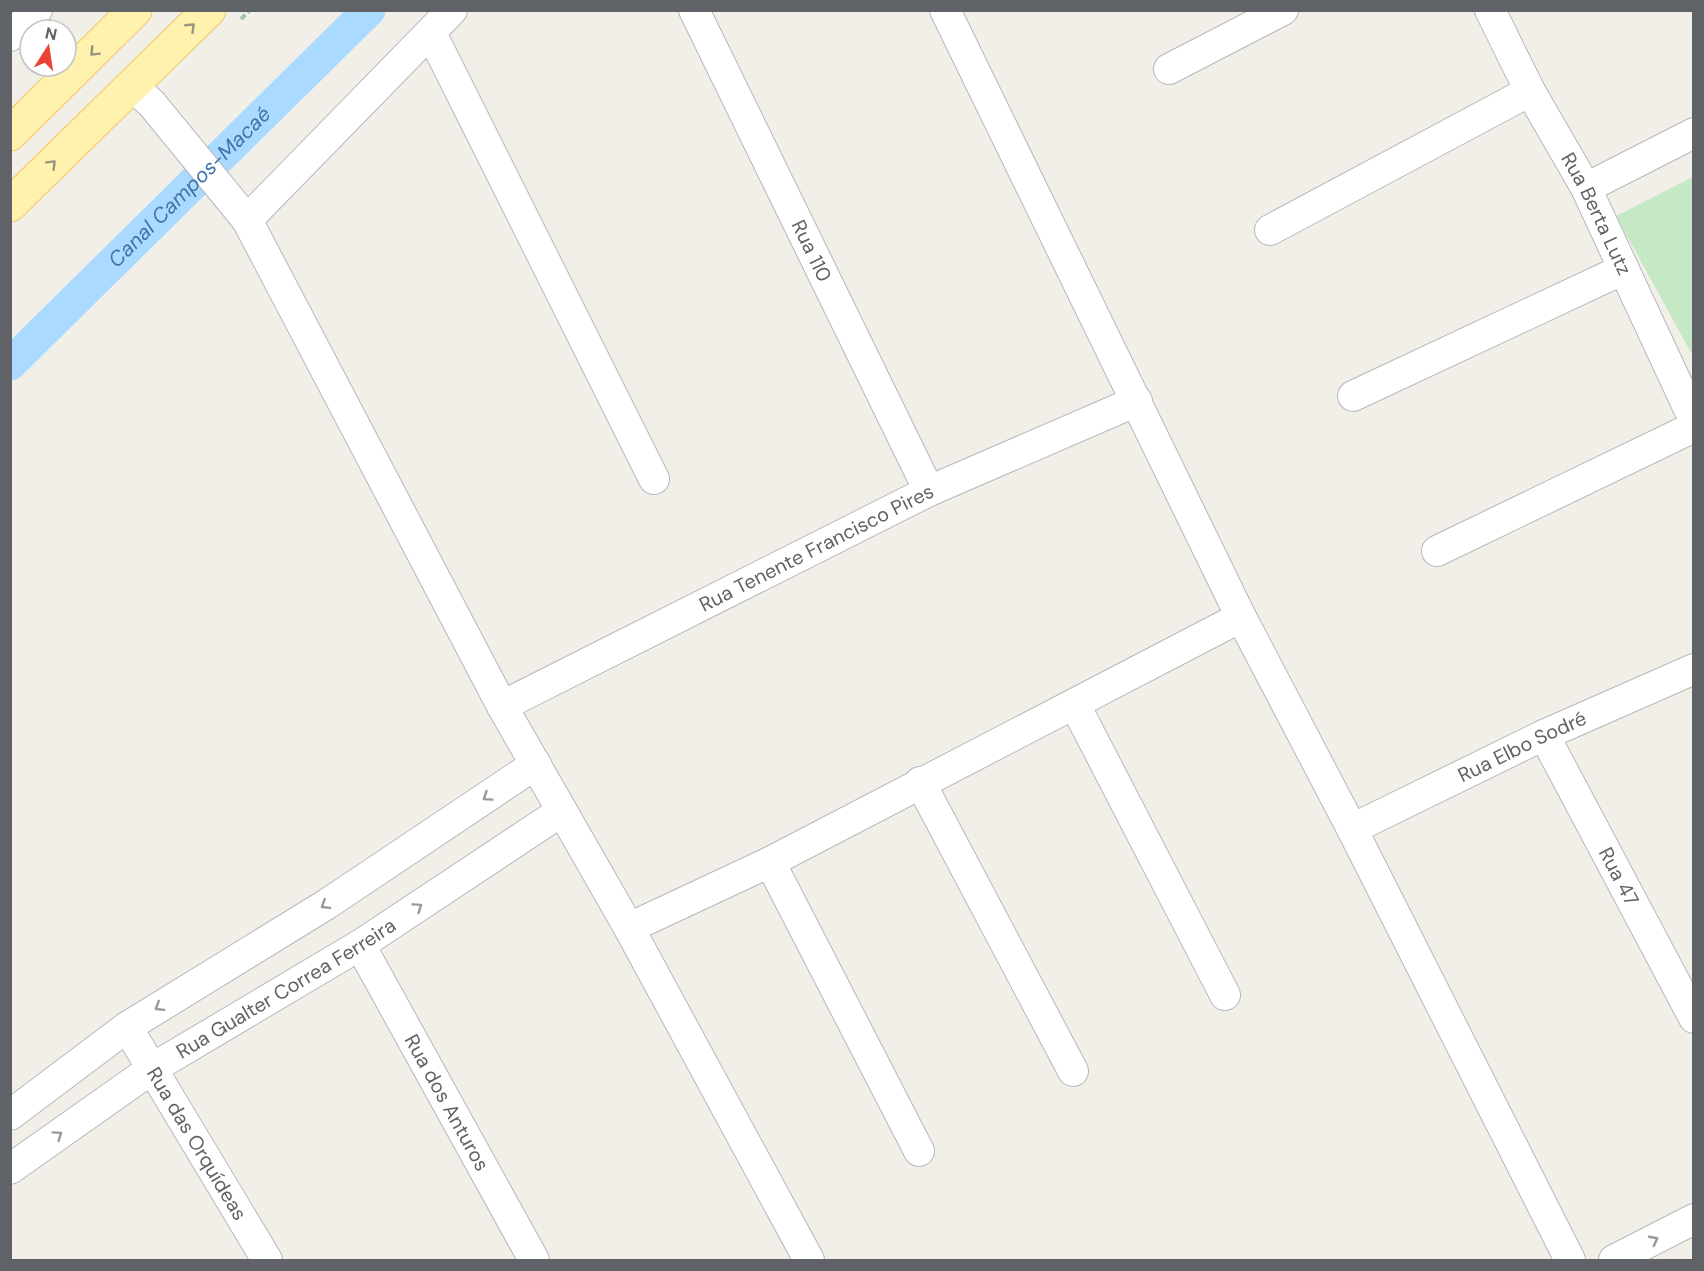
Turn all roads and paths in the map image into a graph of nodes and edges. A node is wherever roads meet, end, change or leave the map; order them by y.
1 (37, 10) edge
2 (135, 10) edge
3 (208, 10) edge
4 (452, 10) edge
5 (694, 10) edge
6 (945, 10) edge
7 (1283, 10) edge
8 (1490, 10) edge
9 (431, 33) junction
10 (10, 36) edge
11 (1169, 69) dead end
12 (1530, 91) junction
13 (142, 95) junction
14 (1694, 133) edge
15 (10, 134) edge
16 (1586, 188) junction
17 (10, 205) edge
18 (240, 210) junction
19 (1270, 230) dead end
20 (1624, 269) junction
21 (1353, 396) dead end
22 (1137, 401) junction
23 (1694, 420) edge
24 (1694, 427) edge
25 (654, 479) dead end
26 (929, 491) junction
27 (1437, 550) dead end
28 (1241, 617) junction
29 (1694, 669) edge
30 (1075, 705) junction
31 (502, 706) junction
32 (1544, 735) junction
33 (536, 764) junction
34 (920, 782) junction
35 (562, 811) junction
36 (1352, 829) junction
37 (770, 862) junction
38 (629, 928) junction
39 (360, 945) junction
40 (1225, 995) dead end
41 (1694, 1018) edge
42 (127, 1027) junction
43 (153, 1068) junction
44 (1073, 1071) dead end
45 (10, 1115) edge
46 (919, 1151) dead end
47 (10, 1168) edge
48 (1694, 1219) edge
49 (267, 1260) edge
50 (534, 1260) edge
51 (808, 1260) edge
52 (1570, 1260) edge
53 (1614, 1260) edge

1 - 10 street
2 -> 15 main road
13 -> 3 main road
4 - 9 street
5 - 26 street, Rua 110
6 - 22 street
7 - 11 street
8 - 12 street, Rua Berta Lutz
9 - 18 street
9 - 25 street
12 - 16 street, Rua Berta Lutz
12 - 19 street
17 -> 13 main road
13 - 18 street
14 - 16 street
16 - 20 street, Rua Berta Lutz
18 - 31 street
20 - 21 street
20 - 23 street, Rua Berta Lutz
22 - 26 street, Rua Tenente Francisco Pires
22 - 28 street
24 - 27 street
26 - 31 street, Rua Tenente Francisco Pires
28 - 30 street
28 - 36 street
29 - 32 street, Rua Elbo Sodré
30 - 34 street
30 - 40 street
31 - 33 street
32 - 36 street, Rua Elbo Sodré
32 - 41 street, Rua 47
33 - 35 street
33 -> 42 street
34 - 37 street
34 - 44 street
35 - 38 street
39 -> 35 street, Rua Gualter Correa Ferreira
36 - 52 street
37 - 38 street
37 - 46 street
38 - 51 street
39 - 43 street, Rua Gualter Correa Ferreira
39 - 50 street, Rua dos Anturos
42 - 43 street, Rua das Orquídeas
42 - 45 street
47 -> 43 street, Rua Gualter Correa Ferreira
43 - 49 street, Rua das Orquídeas
53 -> 48 street

